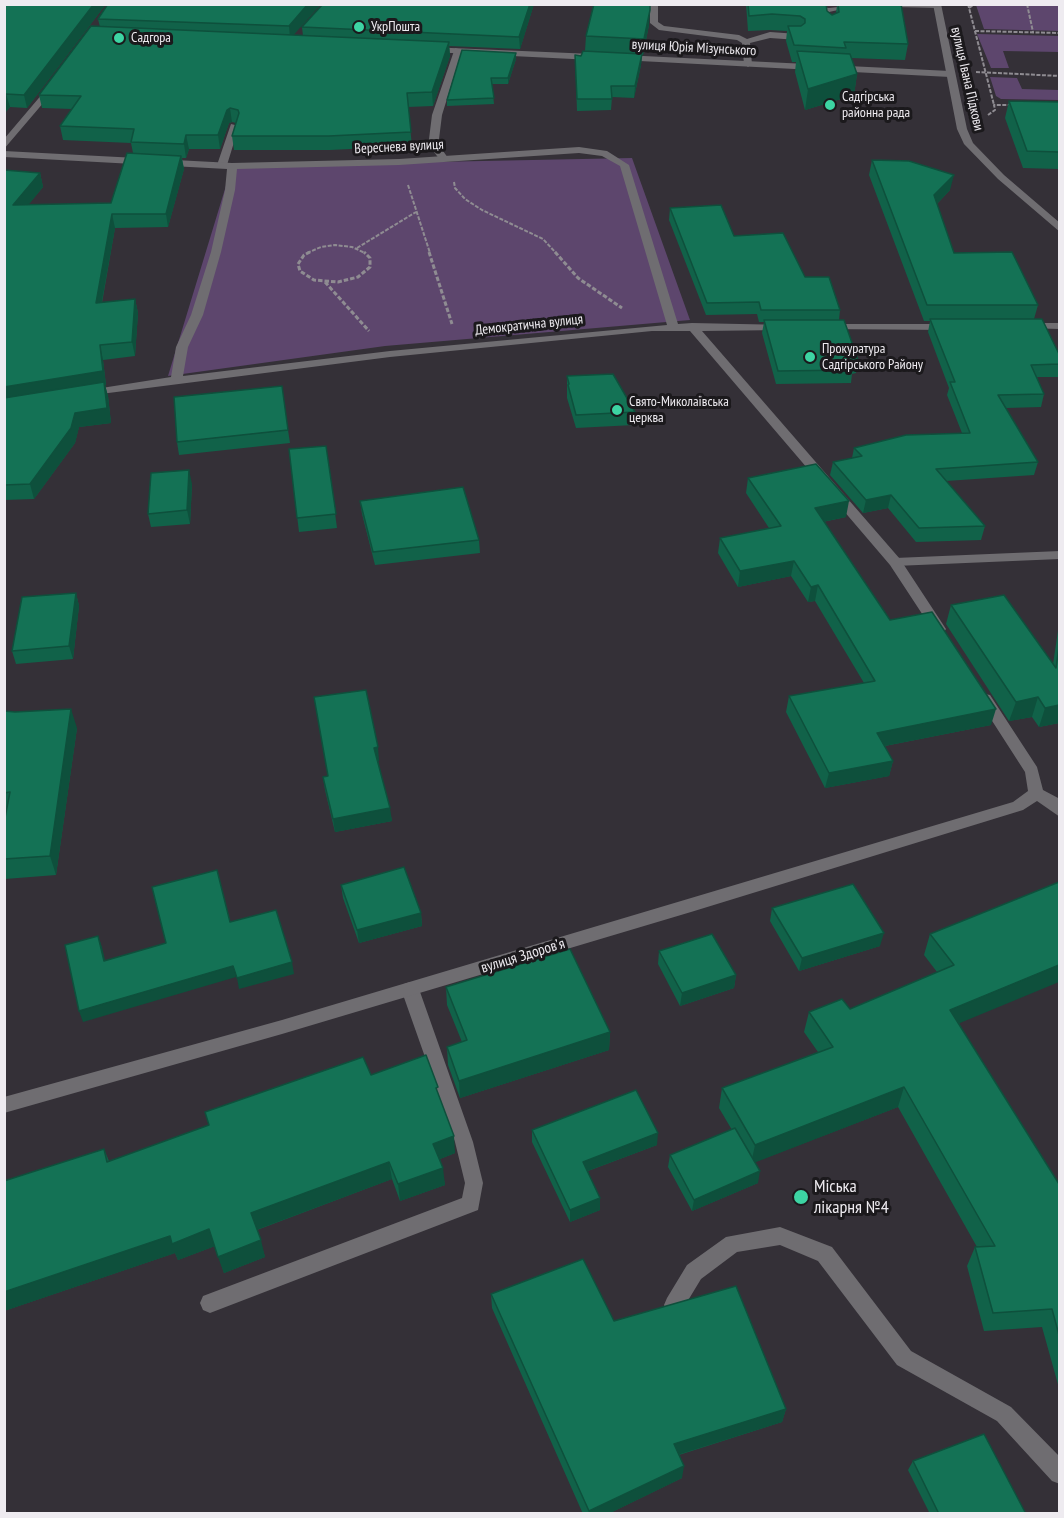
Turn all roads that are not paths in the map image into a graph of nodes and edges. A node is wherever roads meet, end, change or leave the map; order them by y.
1 (654, 4) edge
2 (800, 4) edge
3 (861, 4) edge
4 (895, 5) edge
5 (937, 5) edge
6 (798, 37) edge
7 (746, 42) junction
8 (423, 49) edge
9 (458, 50) junction
10 (748, 64) junction
11 (949, 72) junction
12 (56, 82) edge
13 (234, 126) edge
14 (4, 146) edge
15 (4, 154) edge
16 (447, 158) junction
17 (227, 165) junction
18 (1059, 229) edge
19 (692, 326) junction
20 (1015, 326) edge
21 (1059, 326) edge
22 (673, 327) junction
23 (958, 327) edge
24 (176, 380) junction
25 (73, 397) edge
26 (1059, 555) edge
27 (895, 562) junction
28 (947, 642) edge
29 (980, 691) edge
30 (1036, 793) junction
31 (1059, 811) edge
32 (410, 989) junction
33 (4, 1105) edge
34 (210, 1303) dead end
35 (674, 1305) edge
36 (1059, 1473) edge

1 - 7 street
2 - 3 street
4 - 5 street
5 - 11 street, вулиця Івана Підкови
6 - 7 street
7 - 10 street
8 - 9 street, вулиця Юрія Мізунського
9 - 10 street, вулиця Юрія Мізунського
9 - 16 street
10 - 11 street, вулиця Юрія Мізунського
11 - 18 street, вулиця Івана Підкови
12 - 14 street
13 - 17 street
15 - 17 street, Вереснева вулиця
16 - 17 street, Вереснева вулиця
16 - 22 street, Вереснева вулиця
17 - 24 street
19 - 22 street, Демократична вулиця
19 - 23 street, Демократична вулиця
19 - 27 street
20 - 21 street
22 - 24 street, Демократична вулиця
24 - 25 street, Демократична вулиця
26 - 27 street
27 - 28 street
29 - 30 street
30 - 31 street
30 - 32 street, вулиця Здоровʼя
32 - 33 street, вулиця Здоровʼя
32 - 34 street
35 - 36 street

